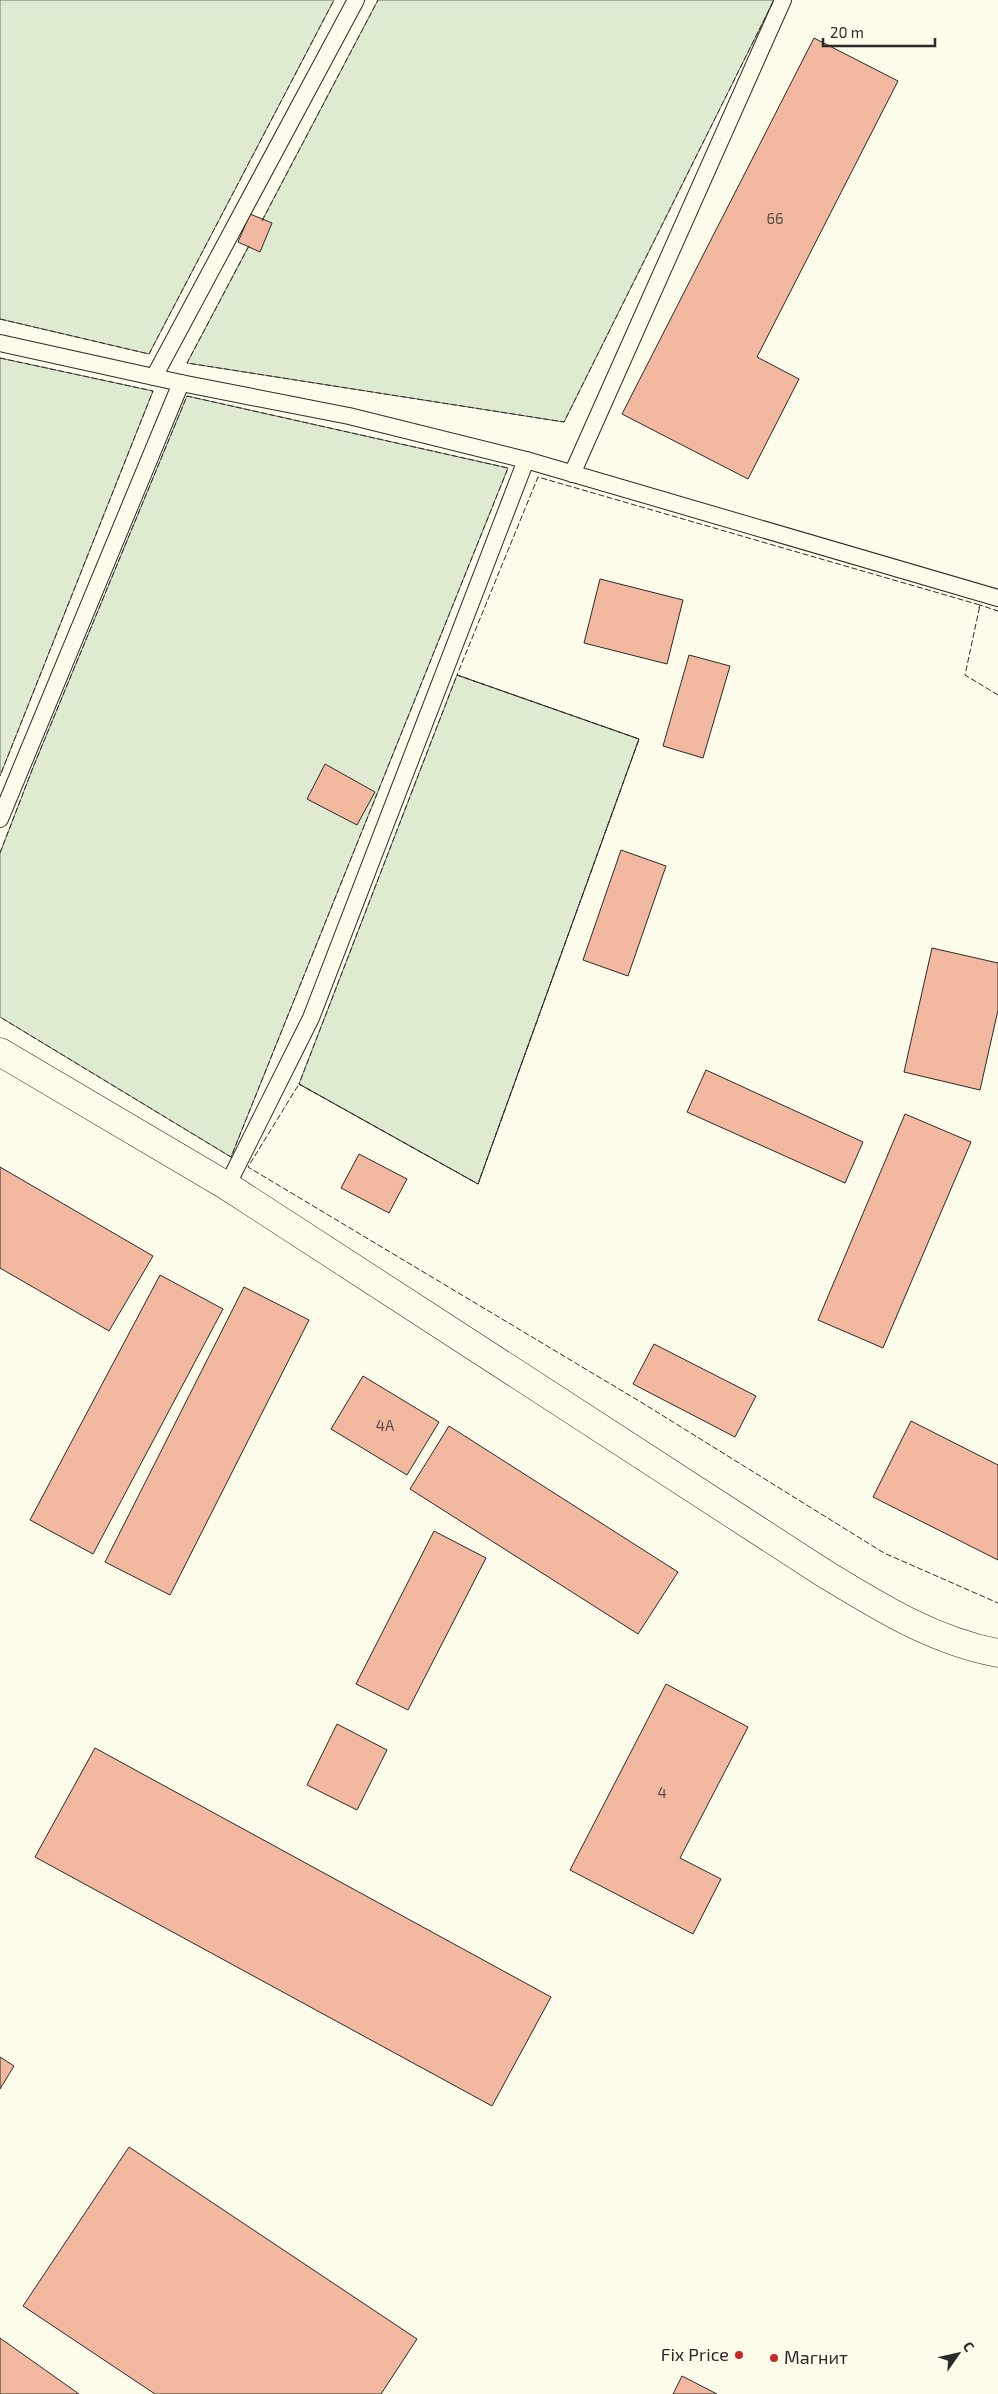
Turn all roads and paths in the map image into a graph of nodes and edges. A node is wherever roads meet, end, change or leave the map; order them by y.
1 (356, 0) edge
2 (783, 0) edge
3 (0, 343) edge
4 (154, 377) junction
5 (181, 383) junction
6 (526, 460) junction
7 (572, 474) junction
8 (998, 598) edge
9 (0, 819) edge
10 (0, 1052) edge
11 (227, 1186) junction
12 (998, 1653) edge

1 - 4 lane
2 - 7 lane
3 - 4 lane
4 - 5 lane
5 - 6 lane
5 - 9 lane
6 - 7 lane
6 - 11 lane
7 - 8 lane
10 - 11 street
11 - 12 street

